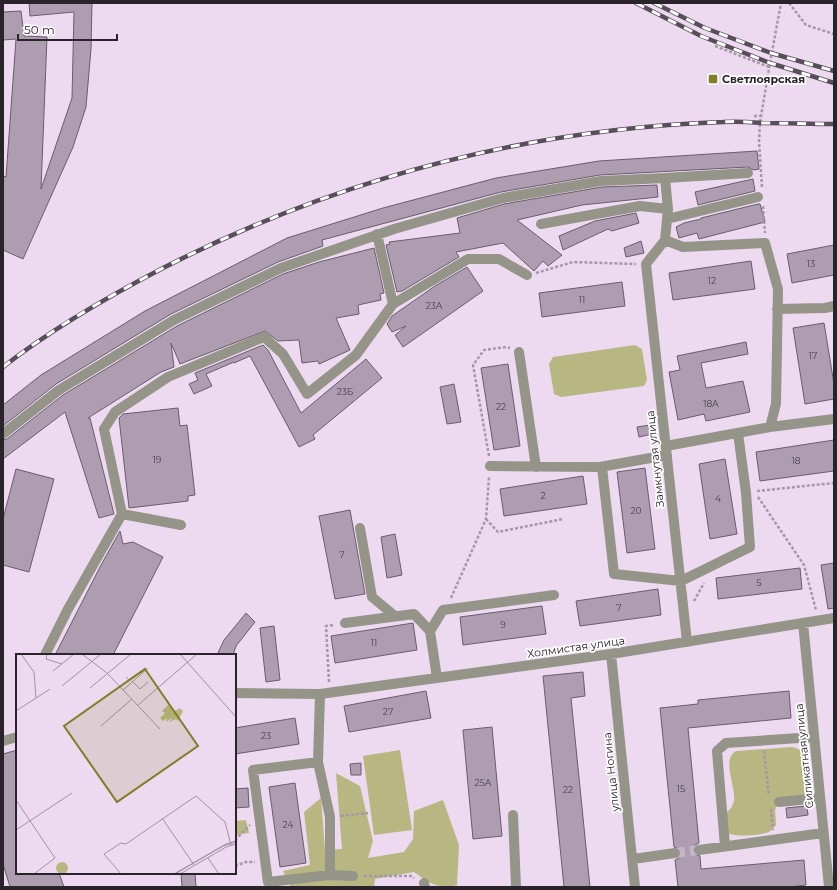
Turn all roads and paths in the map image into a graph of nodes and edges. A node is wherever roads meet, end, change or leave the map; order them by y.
1 (781, 3) edge
2 (789, 3) edge
3 (834, 34) edge
4 (715, 46) dead end
5 (769, 67) junction
6 (754, 116) dead end
7 (762, 116) junction
8 (748, 173) dead end
9 (665, 178) junction
10 (761, 197) junction
11 (668, 214) junction
12 (540, 224) dead end
13 (377, 234) junction
14 (665, 240) junction
15 (765, 243) junction
16 (647, 269) junction
17 (527, 275) joint
18 (393, 304) junction
19 (834, 306) edge
20 (777, 309) junction
21 (519, 352) joint
22 (834, 419) edge
23 (770, 426) junction
24 (738, 432) junction
25 (3, 434) edge
26 (667, 450) junction
27 (490, 466) junction
28 (536, 467) junction
29 (602, 467) junction
30 (834, 482) edge
31 (122, 514) junction
32 (486, 519) junction
33 (563, 519) dead end
34 (181, 525) dead end
35 (360, 528) dead end
36 (715, 564) junction
37 (681, 581) junction
38 (554, 595) dead end
39 (446, 610) junction
40 (394, 616) junction
41 (684, 617) junction
42 (834, 618) edge
43 (819, 620) junction
44 (345, 623) joint
45 (803, 623) junction
46 (430, 631) junction
47 (687, 642) junction
48 (46, 654) edge
49 (611, 654) junction
50 (437, 678) junction
51 (236, 693) edge
52 (325, 693) junction
53 (16, 737) edge
54 (814, 737) junction
55 (3, 741) edge
56 (763, 741) junction
57 (318, 762) junction
58 (820, 798) junction
59 (779, 802) dead end
60 (368, 813) dead end
61 (259, 815) junction
62 (512, 815) dead end
63 (330, 817) junction
64 (823, 833) junction
65 (236, 839) edge
66 (774, 840) junction
67 (724, 846) junction
68 (699, 850) tunnel mouth
69 (675, 853) tunnel mouth
70 (633, 859) junction
71 (265, 862) junction
72 (236, 866) edge
73 (330, 875) junction
74 (353, 876) joint
75 (268, 884) edge
76 (834, 884) edge
77 (424, 885) edge
78 (516, 887) edge
79 (635, 887) edge
80 (829, 887) edge
81 (833, 887) edge

1 - 5 path
2 - 3 path
4 - 5 path
5 - 7 path
6 - 7 path
7 - 10 path
8 - 9 street
9 - 11 street
9 - 13 street
10 - 11 street
10 - 15 path
11 - 12 street
11 - 14 street
13 - 18 street
13 - 25 street
14 - 15 street
14 - 16 street
15 - 20 street
16 - 17 path
16 - 26 street, Замкнутая улица
17 - 18 street
18 - 31 street
19 - 20 street
20 - 23 street
21 - 27 path
21 - 28 street
22 - 23 street
23 - 24 street
24 - 26 street
24 - 36 street
26 - 29 street
26 - 37 street, Замкнутая улица
27 - 28 street
27 - 32 path
28 - 29 street
29 - 37 street
30 - 43 path
31 - 34 street
31 - 48 street
32 - 33 path
32 - 39 path
35 - 40 street
36 - 37 street
36 - 41 path
37 - 41 street, Замкнутая улица
38 - 39 street
39 - 46 street
40 - 44 street
40 - 46 street
41 - 47 street, Замкнутая улица
42 - 43 street, Холмистая улица
43 - 45 street, Холмистая улица
44 - 52 path
45 - 47 street, Холмистая улица
45 - 54 street, Силикатная улица
46 - 50 street
47 - 49 street, Холмистая улица
49 - 50 street, Холмистая улица
49 - 70 street, улица Ногина
50 - 52 street, Холмистая улица
51 - 52 street, Холмистая улица
52 - 57 street
53 - 55 street
54 - 56 street
54 - 58 street, Силикатная улица
56 - 66 path
56 - 67 street
57 - 61 street
57 - 63 street
58 - 59 street
58 - 64 street, Силикатная улица
60 - 63 path
61 - 65 path
61 - 71 street
62 - 78 street
63 - 73 street
64 - 66 street
64 - 80 street, Силикатная улица
66 - 67 street
67 - 68 street
69 - 70 street
70 - 79 street, улица Ногина
71 - 72 path
71 - 75 street
73 - 74 street
73 - 75 street
74 - 77 path
76 - 81 street

